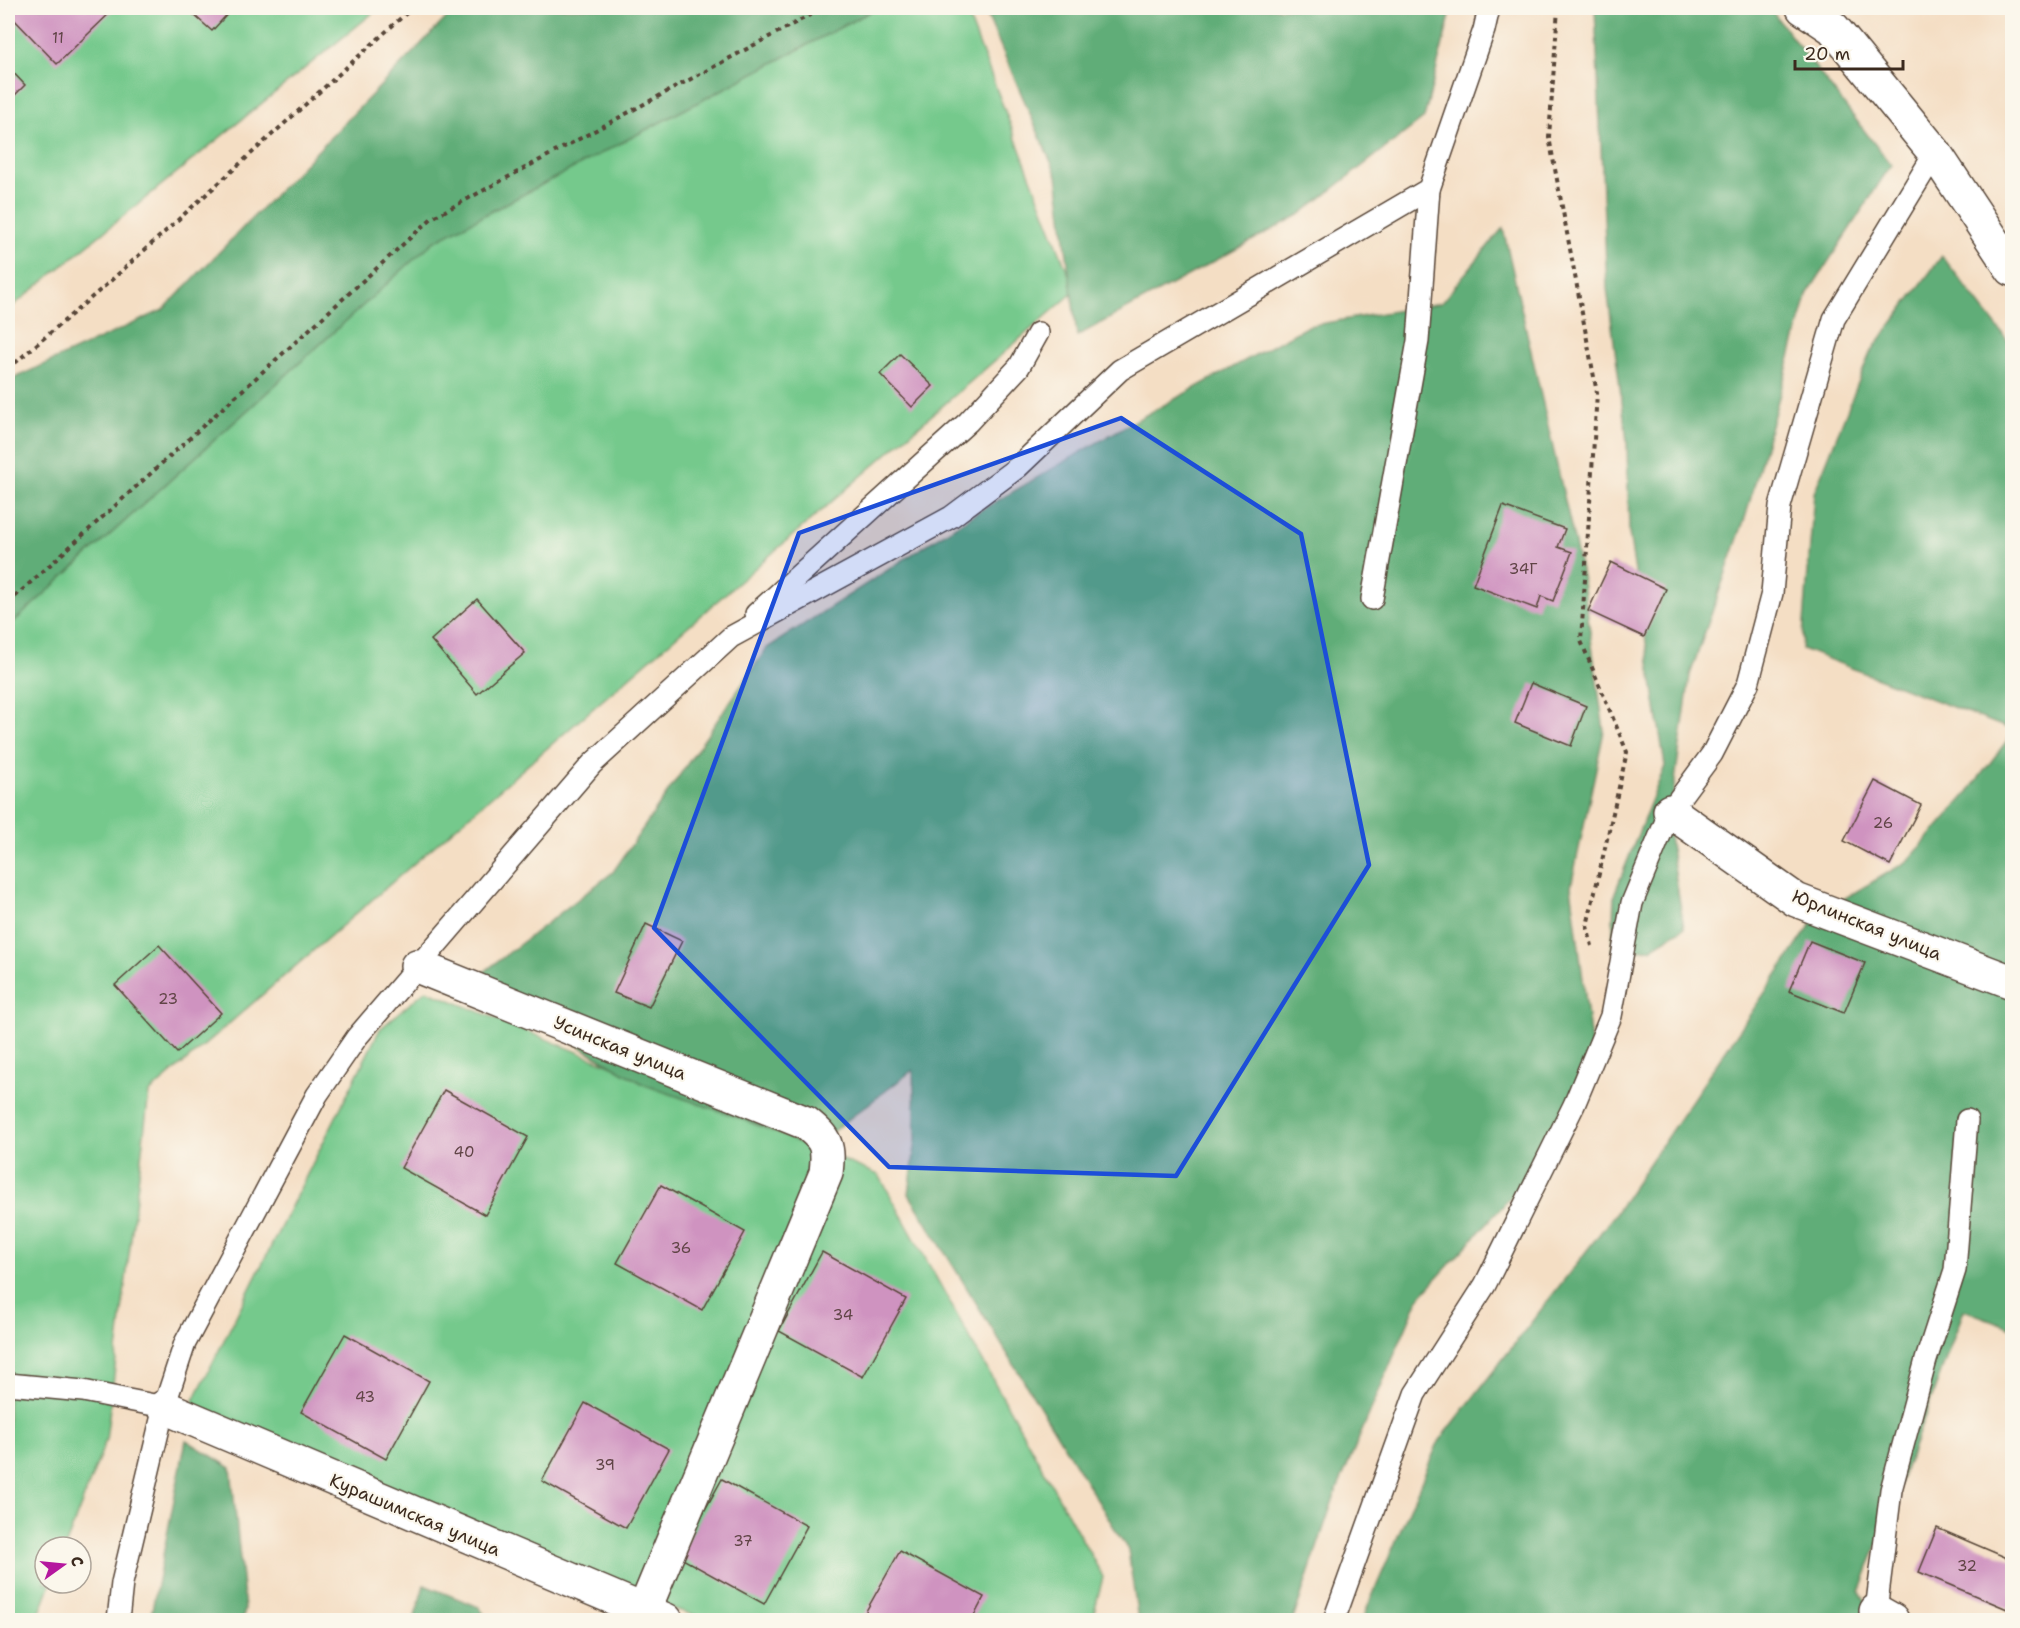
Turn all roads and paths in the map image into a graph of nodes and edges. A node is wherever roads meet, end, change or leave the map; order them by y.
1 (412, 8) edge
2 (823, 8) edge
3 (1489, 8) edge
4 (1558, 8) edge
5 (1803, 8) edge
6 (1935, 153) junction
7 (1429, 189) junction
8 (2013, 269) edge
9 (1038, 333) dead end
10 (8, 369) edge
11 (1372, 599) dead end
12 (8, 603) edge
13 (731, 637) junction
14 (1670, 811) junction
15 (1593, 949) dead end
16 (417, 966) junction
17 (2013, 982) edge
18 (1967, 1120) dead end
19 (8, 1384) edge
20 (165, 1407) junction
21 (1884, 1616) edge
22 (654, 1617) edge
23 (118, 1620) edge
24 (1334, 1620) edge

1 - 10 path
2 - 12 path
3 - 7 lane
4 - 15 path
5 - 6 street
6 - 8 street
6 - 14 lane
7 - 11 lane
7 - 13 lane
9 - 13 lane
13 - 16 lane
14 - 17 street, Юрлинская улица
14 - 24 lane
16 - 20 lane
16 - 22 street, Усинская улица
18 - 21 lane
19 - 20 lane
20 - 22 street, Курашимская улица
20 - 23 lane

